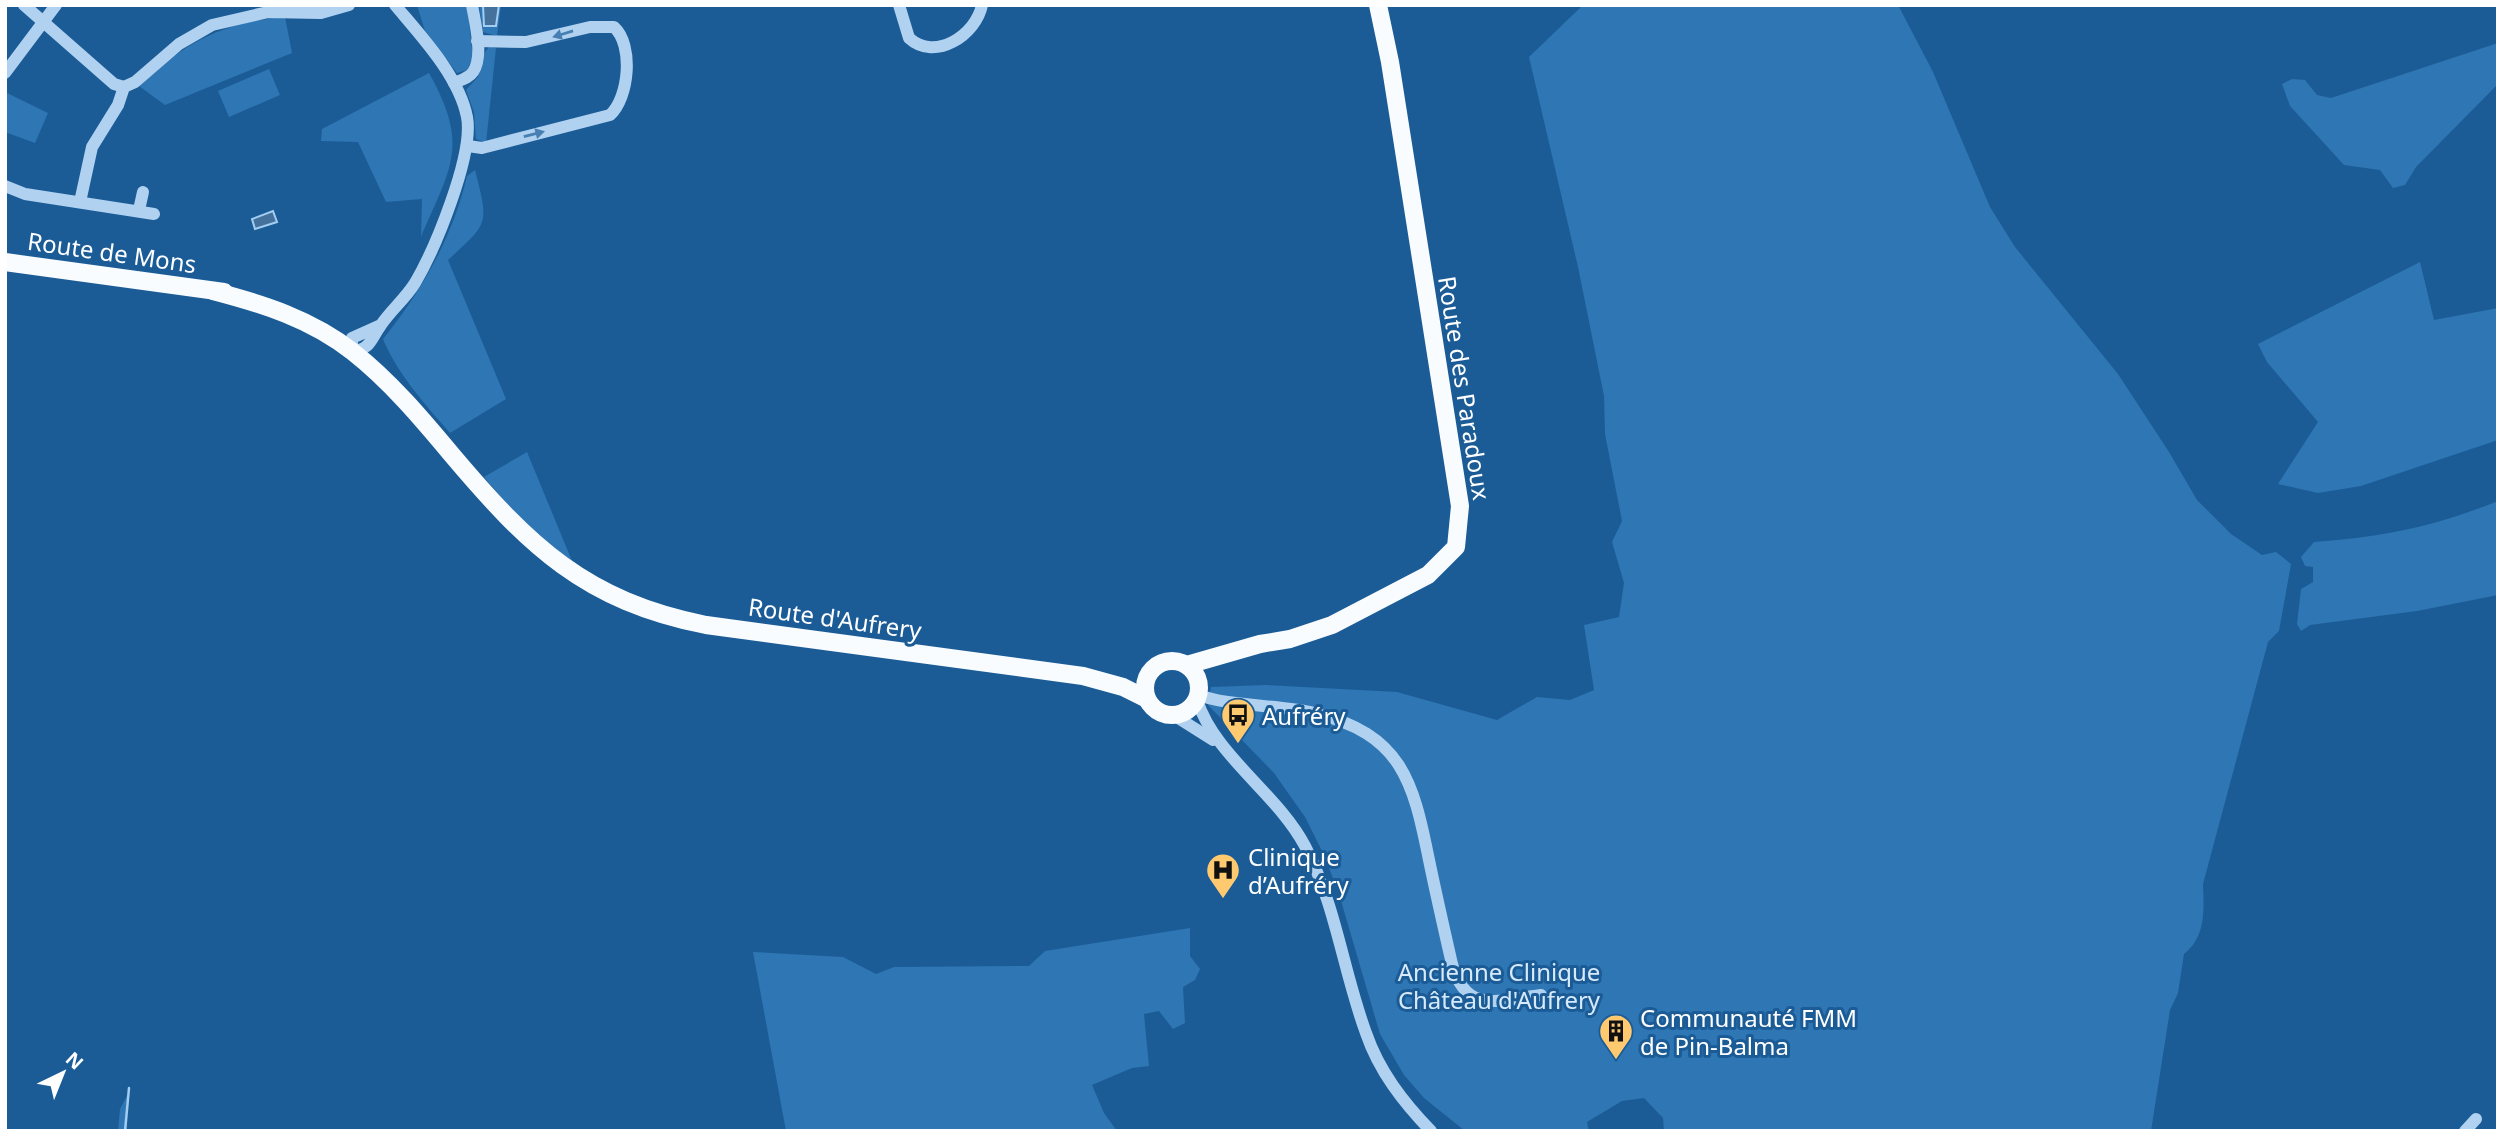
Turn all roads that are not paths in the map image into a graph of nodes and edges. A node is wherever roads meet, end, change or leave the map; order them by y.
1 (24, 5) edge
2 (56, 5) edge
3 (349, 5) edge
4 (395, 5) edge
5 (472, 5) edge
6 (899, 5) edge
7 (982, 5) edge
8 (1378, 5) edge
9 (42, 21) junction
10 (478, 41) junction
11 (5, 73) edge
12 (454, 83) junction
13 (124, 87) junction
14 (468, 146) junction
15 (5, 186) edge
16 (143, 192) dead end
17 (79, 202) junction
18 (139, 211) junction
19 (154, 214) dead end
20 (5, 262) edge
21 (357, 346) junction
22 (587, 582) joint
23 (1249, 647) junction
24 (1187, 665) junction
25 (1149, 673) junction
26 (1083, 676) junction
27 (1199, 695) junction
28 (1147, 699) junction
29 (1175, 716) junction
30 (1230, 753) junction
31 (1541, 995) dead end
32 (2476, 1119) dead end
33 (1431, 1131) edge
34 (2465, 1131) edge

1 - 9 street
2 - 9 street
3 - 13 street
4 - 12 street
5 - 10 street
6 - 7 street
8 - 23 main road, Route des Paradoux
9 - 11 street
9 - 13 street
10 - 12 street
14 -> 10 street
12 - 14 street
13 - 17 street
14 - 21 street
15 - 17 street
16 - 18 street
17 - 18 street
18 - 19 street
20 - 21 main road, Route de Mons
21 - 22 main road, Route de Mons
22 - 26 main road, Route d'Aufrery
23 - 24 main road, Route des Paradoux
23 - 27 main road
24 - 25 main road
24 - 27 main road
25 - 26 main road, Route d'Aufrery
25 - 28 main road
26 - 28 main road, Route d'Aufrery
27 - 29 main road
27 - 30 street
27 - 31 street
28 - 29 main road
29 - 30 street
30 - 33 street
32 - 34 street

